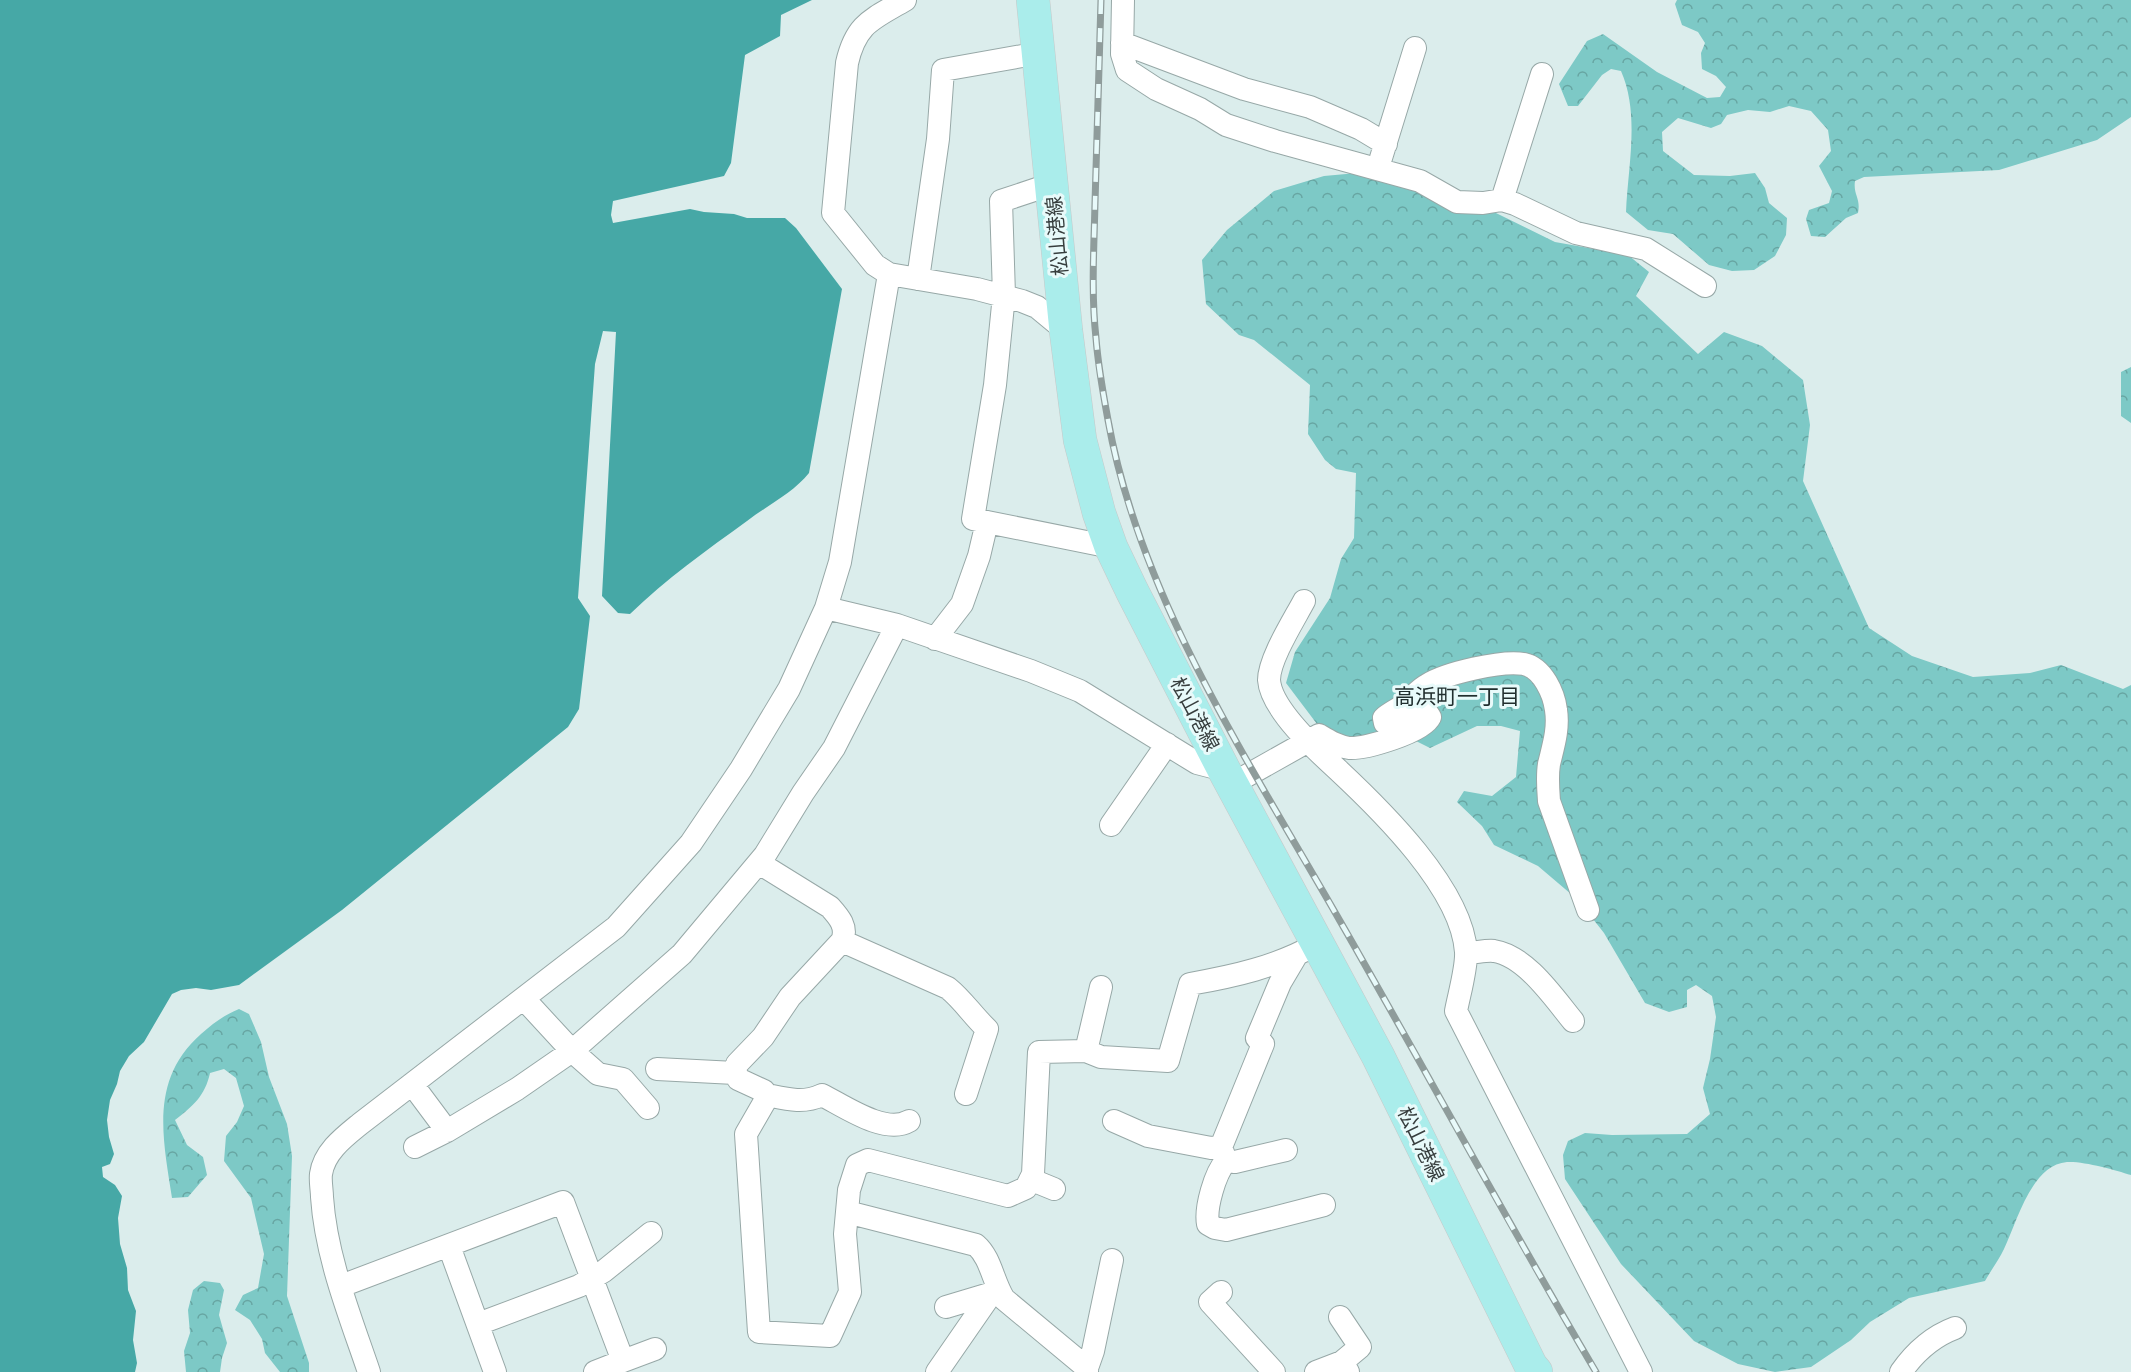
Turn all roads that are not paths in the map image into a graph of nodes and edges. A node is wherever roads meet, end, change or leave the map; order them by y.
1 (905, 0) edge
2 (1033, 0) edge
3 (1123, 0) edge
4 (1122, 43) junction
5 (1415, 48) dead end
6 (1039, 54) junction
7 (1542, 74) dead end
8 (1386, 144) junction
9 (1377, 168) junction
10 (1052, 184) junction
11 (1502, 200) junction
12 (889, 274) junction
13 (918, 279) junction
14 (1705, 286) dead end
15 (1004, 296) junction
16 (1066, 331) junction
17 (987, 522) junction
18 (1111, 548) junction
19 (1304, 601) dead end
20 (826, 608) junction
21 (897, 625) junction
22 (935, 639) junction
23 (1308, 742) junction
24 (1167, 744) junction
25 (1228, 777) junction
26 (1111, 825) dead end
27 (759, 863) junction
28 (1588, 910) dead end
29 (842, 941) junction
30 (1306, 950) junction
31 (1466, 953) junction
32 (1102, 988) dead end
33 (524, 999) junction
34 (1574, 1021) dead end
35 (572, 1051) junction
36 (1086, 1051) junction
37 (657, 1069) dead end
38 (735, 1073) junction
39 (412, 1084) junction
40 (966, 1094) dead end
41 (767, 1095) junction
42 (648, 1108) dead end
43 (909, 1121) dead end
44 (1114, 1121) dead end
45 (447, 1131) junction
46 (415, 1147) dead end
47 (1286, 1150) dead end
48 (1224, 1154) junction
49 (1032, 1180) junction
50 (1054, 1189) dead end
51 (1324, 1205) dead end
52 (847, 1212) junction
53 (651, 1233) dead end
54 (449, 1245) junction
55 (1112, 1260) dead end
56 (592, 1279) junction
57 (341, 1286) junction
58 (1221, 1292) dead end
59 (995, 1293) junction
60 (946, 1306) dead end
61 (1340, 1317) dead end
62 (478, 1324) junction
63 (1955, 1328) dead end
64 (655, 1349) dead end
65 (623, 1361) junction
66 (1345, 1367) edge
67 (1087, 1370) edge
68 (369, 1372) edge
69 (495, 1372) edge
70 (595, 1372) edge
71 (937, 1372) edge
72 (1274, 1372) edge
73 (1316, 1372) edge
74 (1536, 1372) edge
75 (1641, 1372) edge
76 (1901, 1372) edge

1 - 12 street
2 - 6 main road, 松山港線
3 - 4 street
4 - 8 street
4 - 9 street
5 - 8 street
6 - 10 main road, 松山港線
6 - 13 street
7 - 11 street
8 - 9 street
9 - 11 street
10 - 15 street
10 - 16 main road, 松山港線
11 - 14 street
12 - 13 street
12 - 20 street
13 - 15 street
15 - 16 street
15 - 17 street
16 - 18 main road, 松山港線
17 - 18 street
17 - 22 street
18 - 25 main road, 松山港線
19 - 23 street
20 - 21 street
20 - 33 street
21 - 22 street
21 - 27 street
22 - 24 street
23 - 25 street
23 - 28 street
23 - 31 street
24 - 25 street
24 - 26 street
25 - 30 main road, 松山港線
27 - 29 street
27 - 35 street
29 - 38 street
29 - 40 street
30 - 36 street
30 - 48 street
30 - 74 main road, 松山港線
31 - 34 street
31 - 75 street
32 - 36 street
33 - 35 street
33 - 39 street
35 - 42 street
35 - 45 street
36 - 49 street
37 - 38 street
38 - 41 street
39 - 45 street
39 - 57 street
41 - 43 street
41 - 52 street
44 - 48 street
45 - 46 street
47 - 48 street
48 - 51 street
49 - 50 street
49 - 52 street
52 - 59 street
53 - 56 street
54 - 56 street
54 - 57 street
54 - 62 street
55 - 67 street
56 - 62 street
56 - 65 street
57 - 68 street
58 - 72 street
59 - 60 street
59 - 67 street
59 - 71 street
61 - 66 street
62 - 69 street
63 - 76 street
64 - 65 street
65 - 70 street
66 - 73 street

